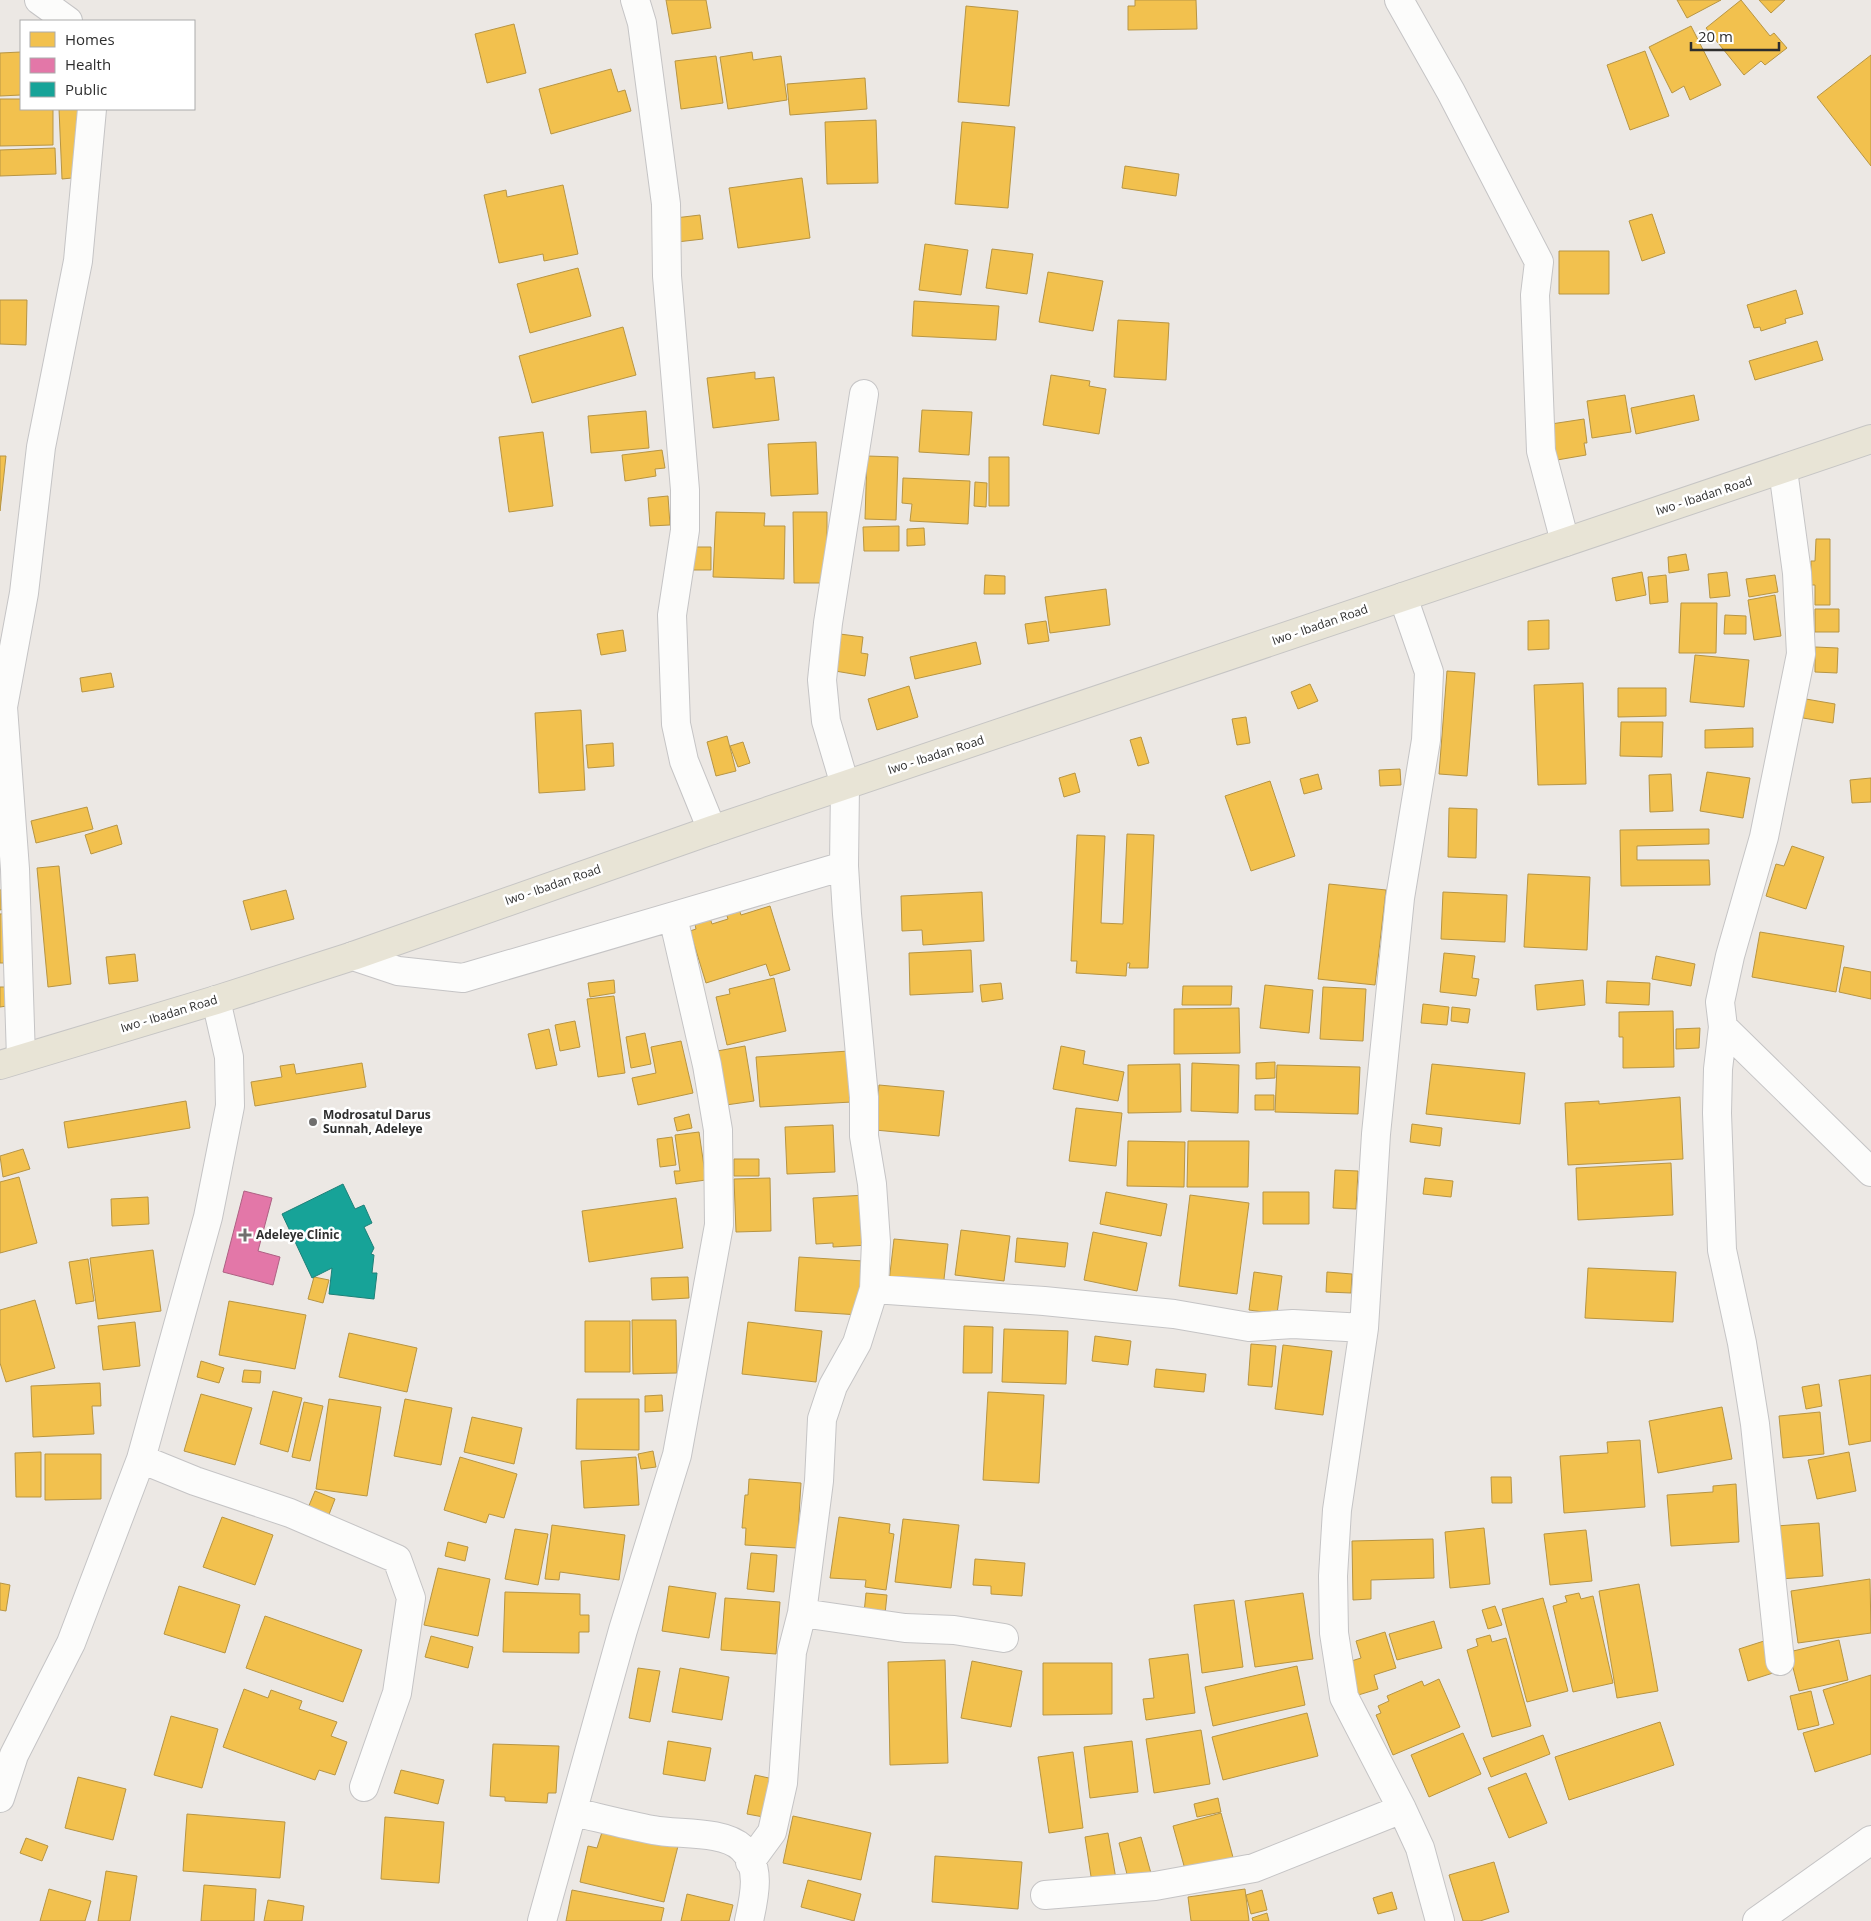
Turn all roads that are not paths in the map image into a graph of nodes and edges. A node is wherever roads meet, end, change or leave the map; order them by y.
1 (39, 0) edge
2 (635, 0) edge
3 (1399, 0) edge
4 (67, 20) edge
5 (92, 110) edge
6 (864, 394) dead end
7 (1871, 439) edge
8 (1783, 470) junction
9 (1565, 542) junction
10 (1403, 597) junction
11 (845, 785) junction
12 (712, 830) junction
13 (844, 866) junction
14 (673, 917) junction
15 (353, 956) junction
16 (216, 1000) junction
17 (1723, 1027) junction
18 (10, 1062) edge
19 (1871, 1172) edge
20 (874, 1289) junction
21 (1364, 1328) junction
22 (141, 1459) junction
23 (802, 1613) junction
24 (1004, 1638) dead end
25 (1780, 1661) dead end
26 (364, 1787) dead end
27 (0, 1798) edge
28 (1402, 1809) junction
29 (574, 1812) junction
30 (1871, 1840) edge
31 (750, 1862) junction
32 (1045, 1895) dead end
33 (542, 1921) edge
34 (749, 1921) edge
35 (1440, 1921) edge
36 (1757, 1921) edge

1 - 4 street
2 - 12 street
3 - 9 street
5 - 18 street
6 - 11 street
7 - 8 main road, Iwo - Ibadan Road
8 - 9 main road, Iwo - Ibadan Road
8 - 17 street
9 - 10 main road, Iwo - Ibadan Road
10 - 11 main road, Iwo - Ibadan Road
10 - 21 street
11 - 12 main road, Iwo - Ibadan Road
11 - 13 street
12 - 15 main road, Iwo - Ibadan Road
13 - 14 street
13 - 20 street
14 - 15 street
14 - 29 street
15 - 16 main road, Iwo - Ibadan Road
16 - 18 main road, Iwo - Ibadan Road
16 - 22 street
17 - 19 street
17 - 25 street
20 - 21 street
20 - 23 street
21 - 28 street
22 - 26 street
22 - 27 street
23 - 24 street
23 - 31 street
28 - 32 street
28 - 35 street
29 - 31 street
29 - 33 street
30 - 36 street
31 - 34 street

